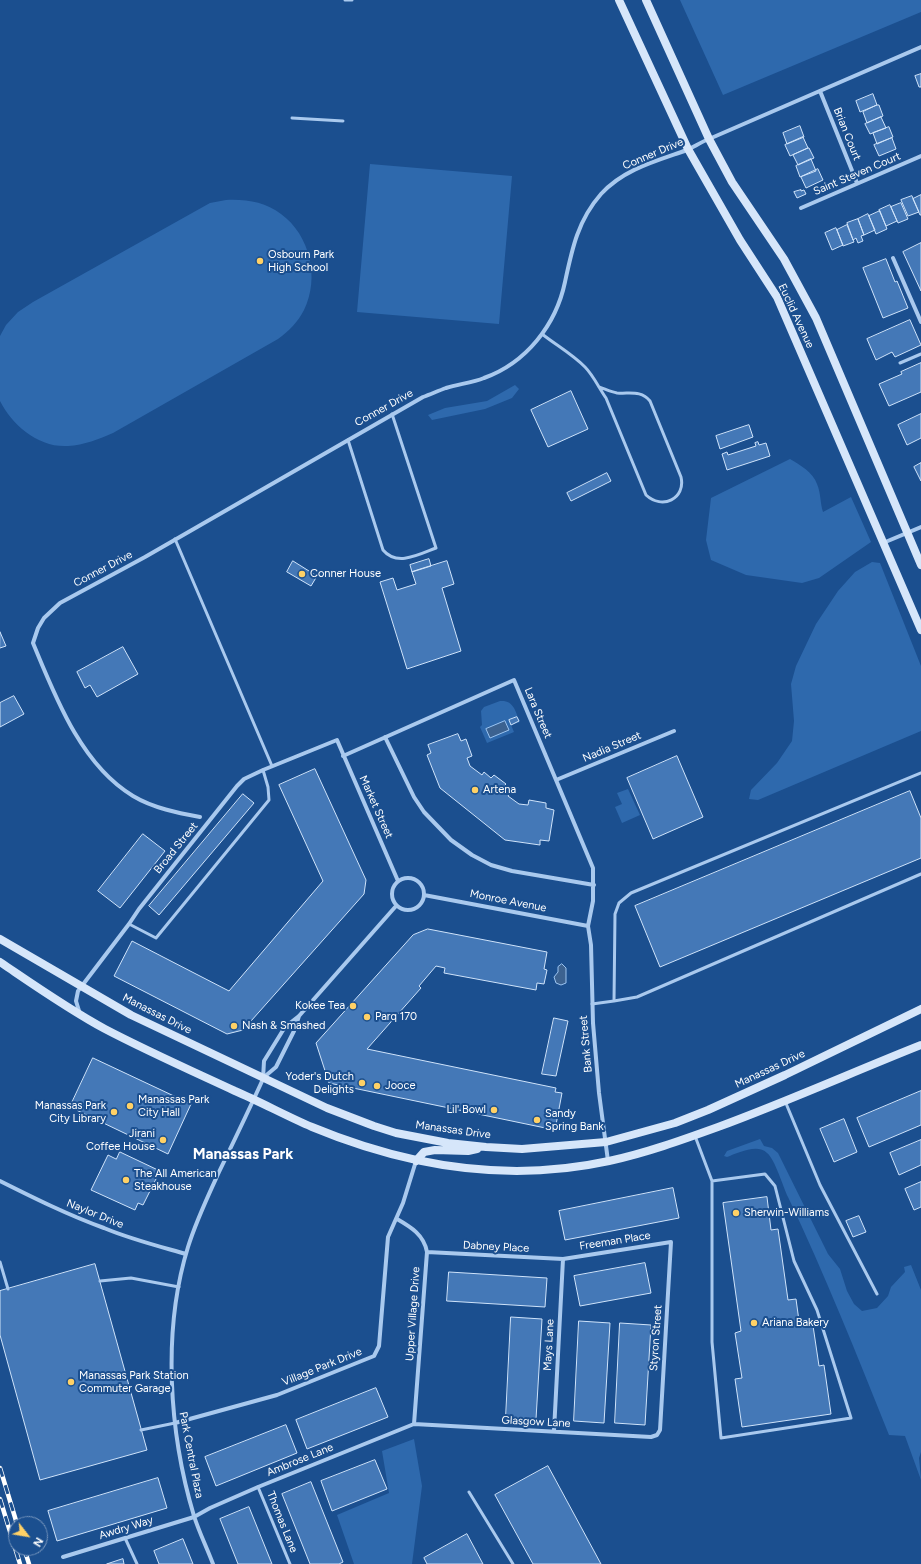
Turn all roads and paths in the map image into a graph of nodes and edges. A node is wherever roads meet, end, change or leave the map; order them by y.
1 (345, 0) edge
2 (352, 0) edge
3 (618, 0) edge
4 (646, 0) edge
5 (921, 48) edge
6 (820, 91) junction
7 (292, 118) dead end
8 (343, 122) dead end
9 (708, 139) junction
10 (688, 149) junction
11 (921, 156) edge
12 (857, 183) junction
13 (801, 208) dead end
14 (894, 258) dead end
15 (921, 322) edge
16 (542, 334) junction
17 (921, 354) edge
18 (900, 363) dead end
19 (599, 388) junction
20 (392, 414) junction
21 (348, 440) junction
22 (921, 527) edge
23 (907, 533) junction
24 (175, 539) junction
25 (884, 543) junction
26 (921, 565) edge
27 (921, 630) edge
28 (674, 731) dead end
29 (385, 737) junction
30 (337, 740) joint
31 (343, 756) junction
32 (272, 766) junction
33 (263, 770) junction
34 (921, 773) edge
35 (556, 780) junction
36 (200, 817) dead end
37 (921, 874) edge
38 (398, 880) junction
39 (594, 885) junction
40 (424, 894) junction
41 (396, 906) junction
42 (129, 924) junction
43 (588, 926) junction
44 (0, 939) edge
45 (0, 962) edge
46 (81, 986) junction
47 (614, 1001) junction
48 (592, 1004) junction
49 (921, 1009) edge
50 (80, 1014) junction
51 (299, 1016) junction
52 (921, 1045) edge
53 (263, 1078) junction
54 (254, 1099) junction
55 (785, 1101) junction
56 (695, 1136) junction
57 (606, 1142) junction
58 (486, 1147) junction
59 (416, 1161) junction
60 (608, 1161) junction
61 (0, 1181) edge
62 (712, 1181) junction
63 (397, 1219) junction
64 (670, 1242) joint
65 (427, 1252) junction
66 (186, 1254) junction
67 (563, 1259) junction
68 (0, 1262) edge
69 (100, 1281) dead end
70 (179, 1287) junction
71 (8, 1289) dead end
72 (877, 1294) dead end
73 (175, 1423) junction
74 (414, 1424) junction
75 (141, 1430) dead end
76 (554, 1431) junction
77 (657, 1435) joint
78 (258, 1487) junction
79 (469, 1492) dead end
80 (194, 1516) junction
81 (126, 1538) junction
82 (62, 1557) dead end
83 (136, 1564) edge
84 (213, 1564) edge
85 (290, 1564) edge
86 (513, 1564) edge

1 - 2 lane
3 - 10 main road, Euclid Avenue
4 - 9 main road, Euclid Avenue
5 - 6 street, Conner Drive
6 - 9 street, Conner Drive
6 - 12 street, Brian Court
7 - 8 lane
9 - 10 street, Conner Drive
9 - 23 main road, Euclid Avenue
10 - 16 street, Conner Drive
10 - 25 main road, Euclid Avenue
11 - 12 street, Saint Steven Court
12 - 13 street, Saint Steven Court
14 - 15 street
16 - 19 lane
16 - 20 street, Conner Drive
17 - 18 lane
19 - 19 lane
20 - 21 street, Conner Drive
20 - 21 lane
21 - 24 street, Conner Drive
22 - 23 street
23 - 25 street
23 - 26 main road, Euclid Avenue
24 - 32 lane
24 - 36 street, Conner Drive
25 - 27 main road, Euclid Avenue
28 - 35 street, Nadia Street
29 - 31 street, Lara Street
29 - 35 street, Lara Street
29 - 39 street
30 - 31 street, Market Street
30 - 32 street, Broad Street
31 - 38 street, Market Street
32 - 33 street, Broad Street
33 - 42 street, Broad Street
33 - 42 lane
34 - 47 lane
35 - 39 street, Lara Street
37 - 47 lane
38 - 40 street
38 - 41 street
39 - 43 street, Lara Street
40 - 41 street
40 - 43 street, Monroe Avenue
41 - 51 street
42 - 46 street, Broad Street
43 - 48 street, Bank Street
44 - 46 main road, Manassas Drive
45 - 50 main road
46 - 50 street, Broad Street
46 - 53 main road, Manassas Drive
47 - 48 lane
48 - 57 street, Bank Street
49 - 57 main road, Manassas Drive
50 - 54 main road
51 - 53 street
51 - 53 street
52 - 55 main road
53 - 54 street, Park Central Plaza
53 - 58 main road, Manassas Drive
54 - 59 main road
54 - 66 street, Park Central Plaza
55 - 56 main road
55 - 72 lane
56 - 60 main road
56 - 62 lane
57 - 58 main road, Manassas Drive
57 - 60 street, Bank Street
58 - 59 main road
59 - 60 main road
59 - 63 street, Village Park Drive
61 - 66 street, Naylor Drive
62 - 62 lane
63 - 65 street, Upper Village Drive
63 - 73 street, Village Park Drive
64 - 67 street, Freeman Place
64 - 77 street, Styron Street
65 - 67 street, Dabney Place
65 - 74 street, Upper Village Drive
66 - 70 street, Park Central Plaza
67 - 76 street, Mays Lane
68 - 71 lane
69 - 70 lane
70 - 73 street, Park Central Plaza
73 - 75 lane
73 - 80 street, Park Central Plaza
74 - 76 street, Glasgow Lane
74 - 78 street, Ambrose Lane
76 - 77 street, Glasgow Lane
78 - 80 street, Ambrose Lane
78 - 85 lane, Thomas Lane
79 - 86 lane
80 - 81 street, Awdry Way
80 - 84 street, Park Central Plaza
81 - 82 street, Awdry Way
81 - 83 lane

